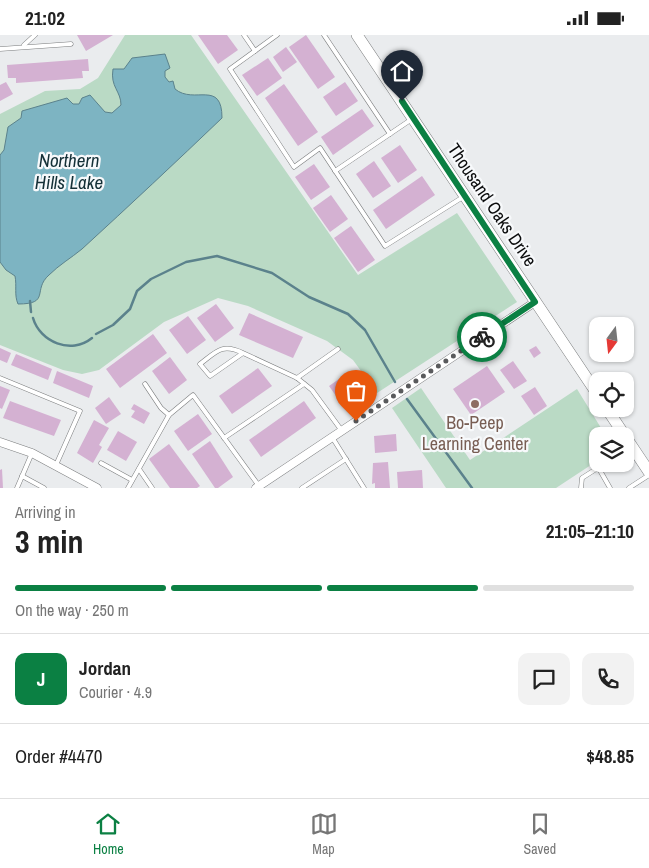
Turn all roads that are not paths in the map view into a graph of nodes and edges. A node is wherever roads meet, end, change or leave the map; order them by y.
1 (35, 35) edge
2 (244, 35) edge
3 (277, 35) edge
4 (324, 35) edge
5 (357, 35) edge
6 (71, 43) dead end
7 (22, 46) junction
8 (0, 49) edge
9 (255, 51) junction
10 (413, 118) junction
11 (390, 134) junction
12 (335, 171) junction
13 (465, 196) junction
14 (535, 302) junction
15 (338, 349) dead end
16 (243, 353) junction
17 (0, 378) edge
18 (297, 378) junction
19 (589, 382) edge
20 (144, 384) dead end
21 (304, 384) junction
22 (169, 415) junction
23 (342, 431) junction
24 (332, 437) junction
25 (224, 438) junction
26 (0, 442) edge
27 (32, 453) junction
28 (634, 456) edge
29 (346, 459) junction
30 (102, 463) dead end
31 (56, 465) junction
32 (139, 469) junction
33 (591, 472) edge
34 (601, 472) edge
35 (649, 474) edge
36 (22, 476) junction
37 (132, 480) junction
38 (636, 483) junction
39 (258, 487) edge
40 (17, 488) edge
41 (44, 488) edge
42 (97, 488) edge
43 (128, 488) edge
44 (152, 488) edge
45 (302, 488) edge
46 (364, 488) edge
47 (581, 488) edge
48 (610, 488) edge
49 (629, 488) edge
50 (639, 488) edge

1 - 7 lane
2 - 9 lane
3 - 9 lane
4 - 11 lane
5 - 10 main road, Thousand Oaks Drive
6 - 7 lane
7 - 8 lane
9 - 12 lane
10 - 11 lane
10 - 13 main road, Thousand Oaks Drive
11 - 12 lane
12 - 13 lane
13 - 14 main road, Thousand Oaks Drive
14 - 19 main road, Thousand Oaks Drive
14 - 23 street
15 - 18 lane
16 - 16 lane
16 - 18 lane
17 - 31 lane
18 - 21 lane
20 - 22 lane
21 - 23 lane
21 - 25 lane
22 - 25 lane
22 - 32 lane
23 - 24 street
24 - 29 lane
24 - 39 street
25 - 39 lane
26 - 27 street
27 - 31 street
27 - 36 lane
28 - 35 main road
29 - 45 lane
29 - 46 lane
30 - 37 lane
31 - 42 street
32 - 37 lane
32 - 44 lane
33 - 47 lane
34 - 48 lane
35 - 38 lane
36 - 40 lane
36 - 41 lane
37 - 43 lane
38 - 49 lane
38 - 50 lane

